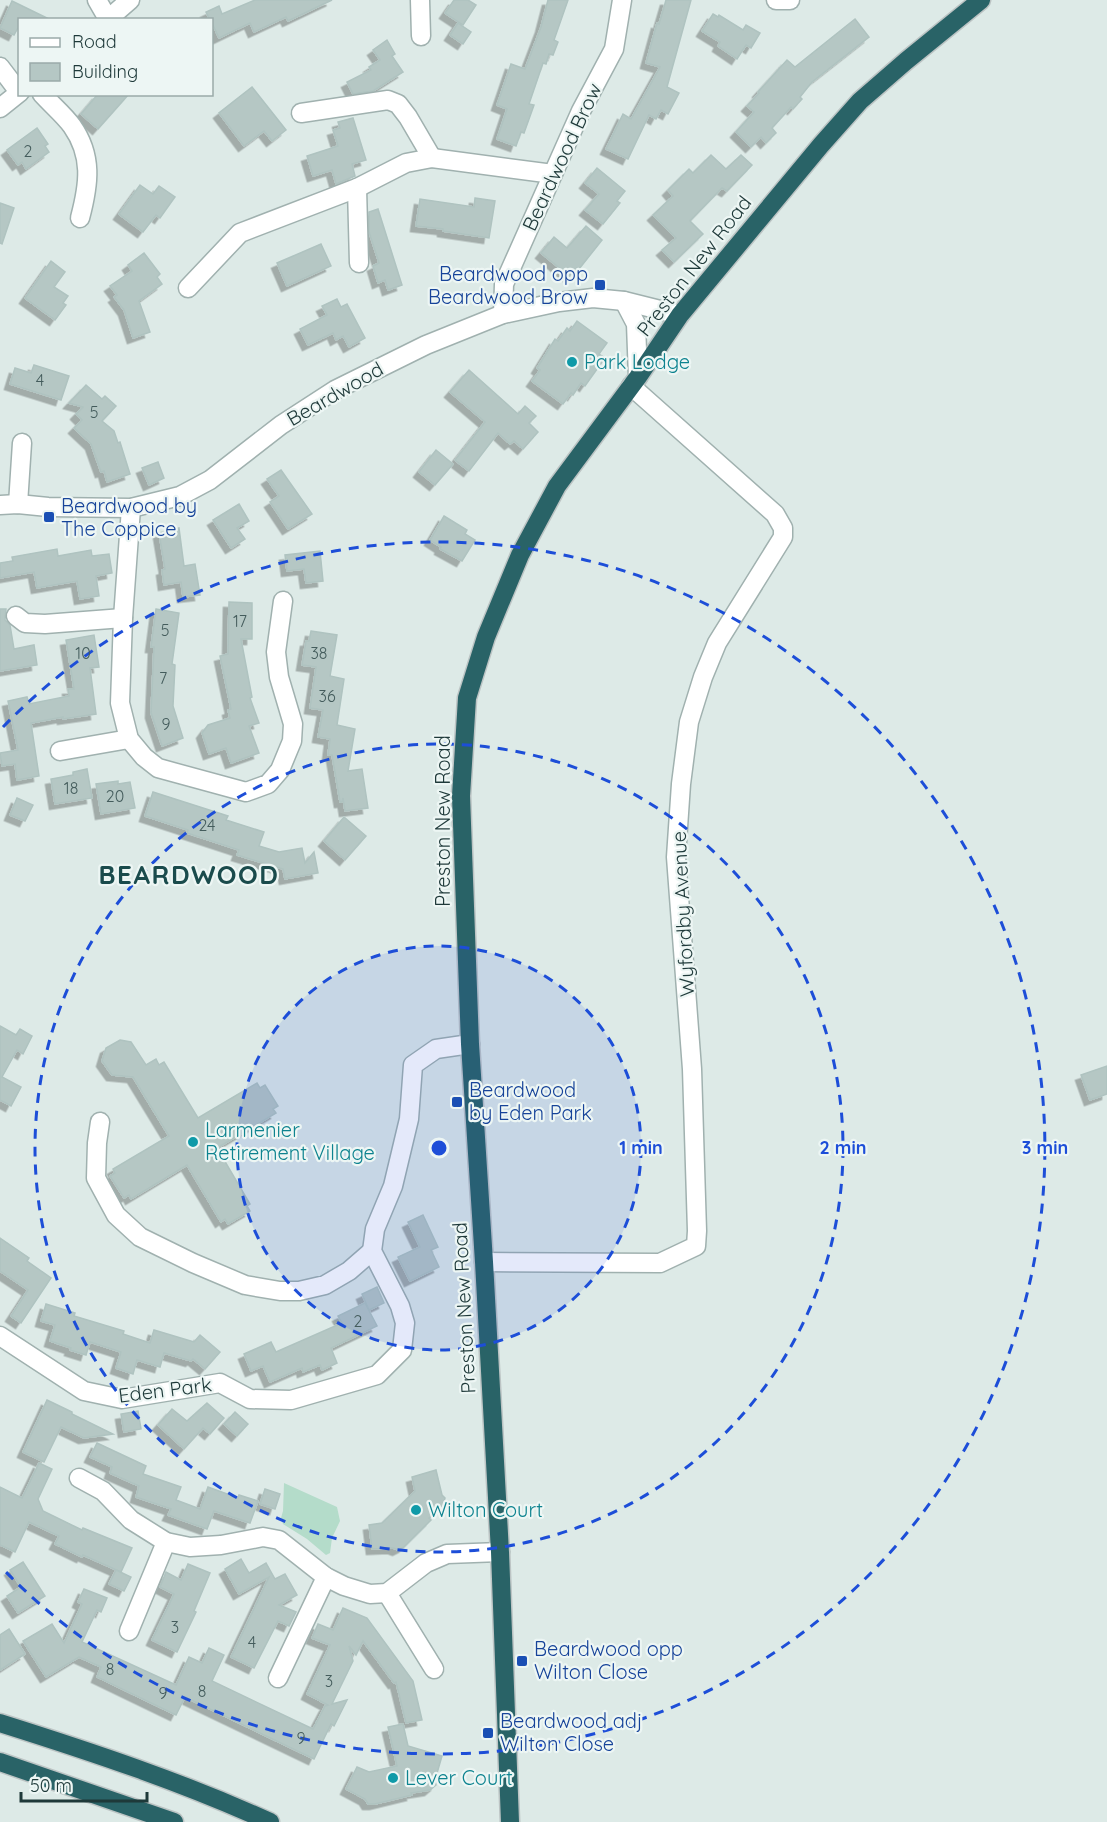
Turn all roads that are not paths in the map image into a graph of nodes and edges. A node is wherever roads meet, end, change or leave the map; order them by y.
1 (97, 0) edge
2 (130, 0) edge
3 (420, 0) edge
4 (622, 0) edge
5 (776, 0) edge
6 (790, 0) edge
7 (981, 0) edge
8 (107, 18) edge
9 (109, 18) edge
10 (422, 36) dead end
11 (0, 67) edge
12 (18, 91) edge
13 (18, 93) edge
14 (44, 96) edge
15 (0, 108) edge
16 (301, 113) dead end
17 (432, 158) junction
18 (553, 174) junction
19 (357, 188) junction
20 (80, 218) dead end
21 (359, 263) dead end
22 (188, 288) dead end
23 (624, 301) junction
24 (503, 314) junction
25 (680, 315) junction
26 (634, 381) junction
27 (22, 443) dead end
28 (9, 505) edge
29 (131, 508) junction
30 (283, 601) dead end
31 (16, 616) dead end
32 (123, 618) junction
33 (129, 739) junction
34 (60, 751) dead end
35 (470, 1044) junction
36 (100, 1122) dead end
37 (372, 1251) junction
38 (484, 1262) junction
39 (0, 1336) edge
40 (79, 1478) dead end
41 (166, 1542) junction
42 (500, 1552) junction
43 (326, 1577) junction
44 (387, 1593) junction
45 (129, 1631) dead end
46 (434, 1669) dead end
47 (278, 1678) dead end
48 (0, 1723) edge
49 (0, 1762) edge
50 (174, 1822) edge
51 (270, 1822) edge
52 (510, 1822) edge

1 - 8 street
2 - 9 street
3 - 10 street
4 - 18 street, Beardwood Brow
5 - 6 street
7 - 25 highway, Preston New Road
11 - 12 street
13 - 15 street
14 - 20 street
16 - 17 street
17 - 18 street
17 - 19 street
18 - 24 street, Beardwood Brow
19 - 21 street
19 - 22 street
23 - 24 street, Beardwood
23 - 25 street, Beardwood
23 - 26 street
24 - 29 street, Beardwood
25 - 26 highway, Preston New Road
26 - 35 highway, Preston New Road
26 - 38 street, Wyfordby Avenue
27 - 28 street
28 - 29 street, Beardwood
29 - 32 street
30 - 33 street
31 - 32 street
32 - 33 street
33 - 34 street
35 - 37 street
35 - 38 highway, Preston New Road
36 - 37 street
37 - 39 street, Eden Park
38 - 42 highway, Preston New Road
40 - 41 street
41 - 43 street
41 - 45 street
42 - 44 street
42 - 52 highway, Preston New Road
43 - 44 street
43 - 47 street
44 - 46 street
48 - 51 highway
49 - 50 highway

